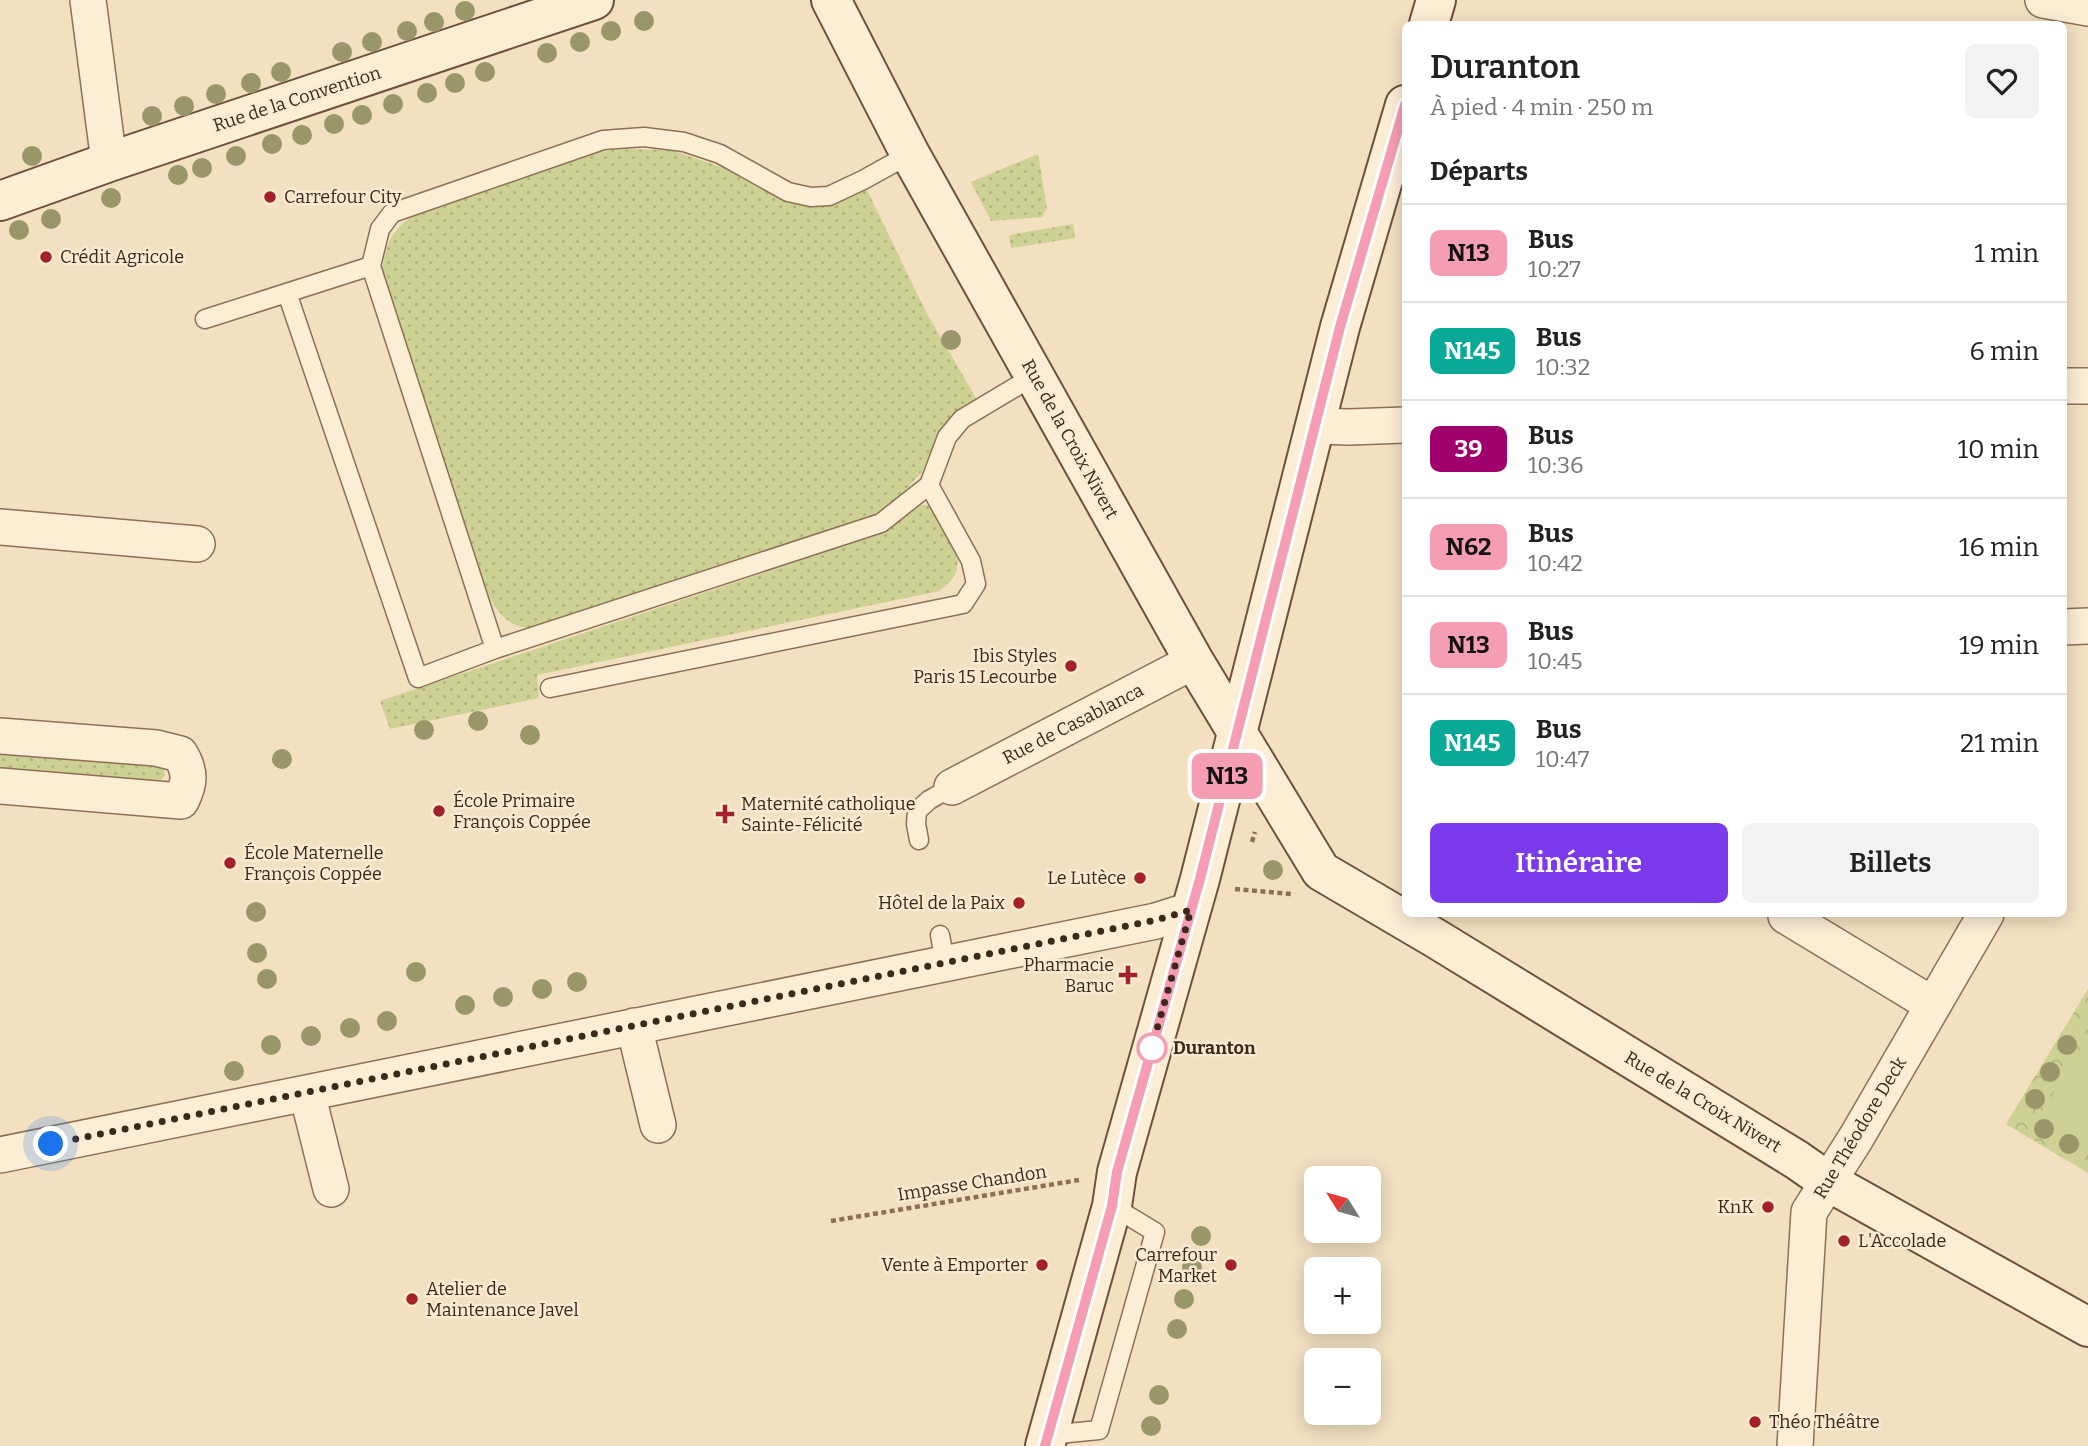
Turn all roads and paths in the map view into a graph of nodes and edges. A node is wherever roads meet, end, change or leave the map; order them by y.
1 (88, 0) edge
2 (594, 0) edge
3 (831, 0) edge
4 (1436, 0) edge
5 (2043, 0) edge
6 (2088, 8) edge
7 (1430, 21) edge
8 (1402, 115) edge
9 (910, 154) junction
10 (109, 162) junction
11 (0, 201) edge
12 (371, 266) junction
13 (287, 293) junction
14 (205, 319) dead end
15 (1034, 376) junction
16 (2067, 386) edge
17 (2088, 386) edge
18 (1402, 425) edge
19 (1315, 426) junction
20 (929, 485) junction
21 (0, 527) edge
22 (197, 544) dead end
23 (2088, 626) edge
24 (2067, 627) edge
25 (495, 649) junction
26 (1194, 661) junction
27 (550, 688) dead end
28 (1238, 733) junction
29 (0, 736) edge
30 (0, 786) edge
31 (952, 787) joint
32 (919, 840) dead end
33 (1321, 871) junction
34 (1227, 888) dead end
35 (1191, 910) junction
36 (1788, 917) edge
37 (1984, 917) edge
38 (1933, 1005) junction
39 (634, 1026) junction
40 (307, 1093) junction
41 (658, 1125) dead end
42 (0, 1155) edge
43 (1827, 1181) junction
44 (331, 1189) dead end
45 (1115, 1189) junction
46 (831, 1220) dead end
47 (2088, 1326) edge
48 (1047, 1440) edge
49 (1795, 1446) edge

1 - 10 street
2 - 10 main road, Rue de la Convention
3 - 9 main road, Rue de la Croix Nivert
4 - 7 main road
5 - 6 street
8 - 19 main road
9 - 12 lane
9 - 15 main road, Rue de la Croix Nivert
10 - 11 main road, Rue de la Convention
12 - 13 lane
12 - 25 lane
13 - 14 lane
13 - 25 lane
15 - 20 lane
15 - 26 main road, Rue de la Croix Nivert
16 - 17 street
18 - 19 street
19 - 28 main road
20 - 25 lane
20 - 27 lane
21 - 22 street
23 - 24 street
26 - 28 main road, Rue de la Croix Nivert
26 - 31 street, Rue de Casablanca
28 - 33 main road, Rue de la Croix Nivert
28 - 35 main road
29 - 30 street
31 - 32 lane
33 - 34 path
33 - 43 main road, Rue de la Croix Nivert
35 - 39 street
35 - 45 main road
36 - 38 street
37 - 38 street, Rue Théodore Deck
38 - 43 street, Rue Théodore Deck
39 - 40 street
39 - 41 street
40 - 42 street
40 - 44 street
43 - 47 main road, Rue de la Croix Nivert
43 - 49 street, Rue Théodore Deck
45 - 46 path, Impasse Chandon
45 - 48 main road

